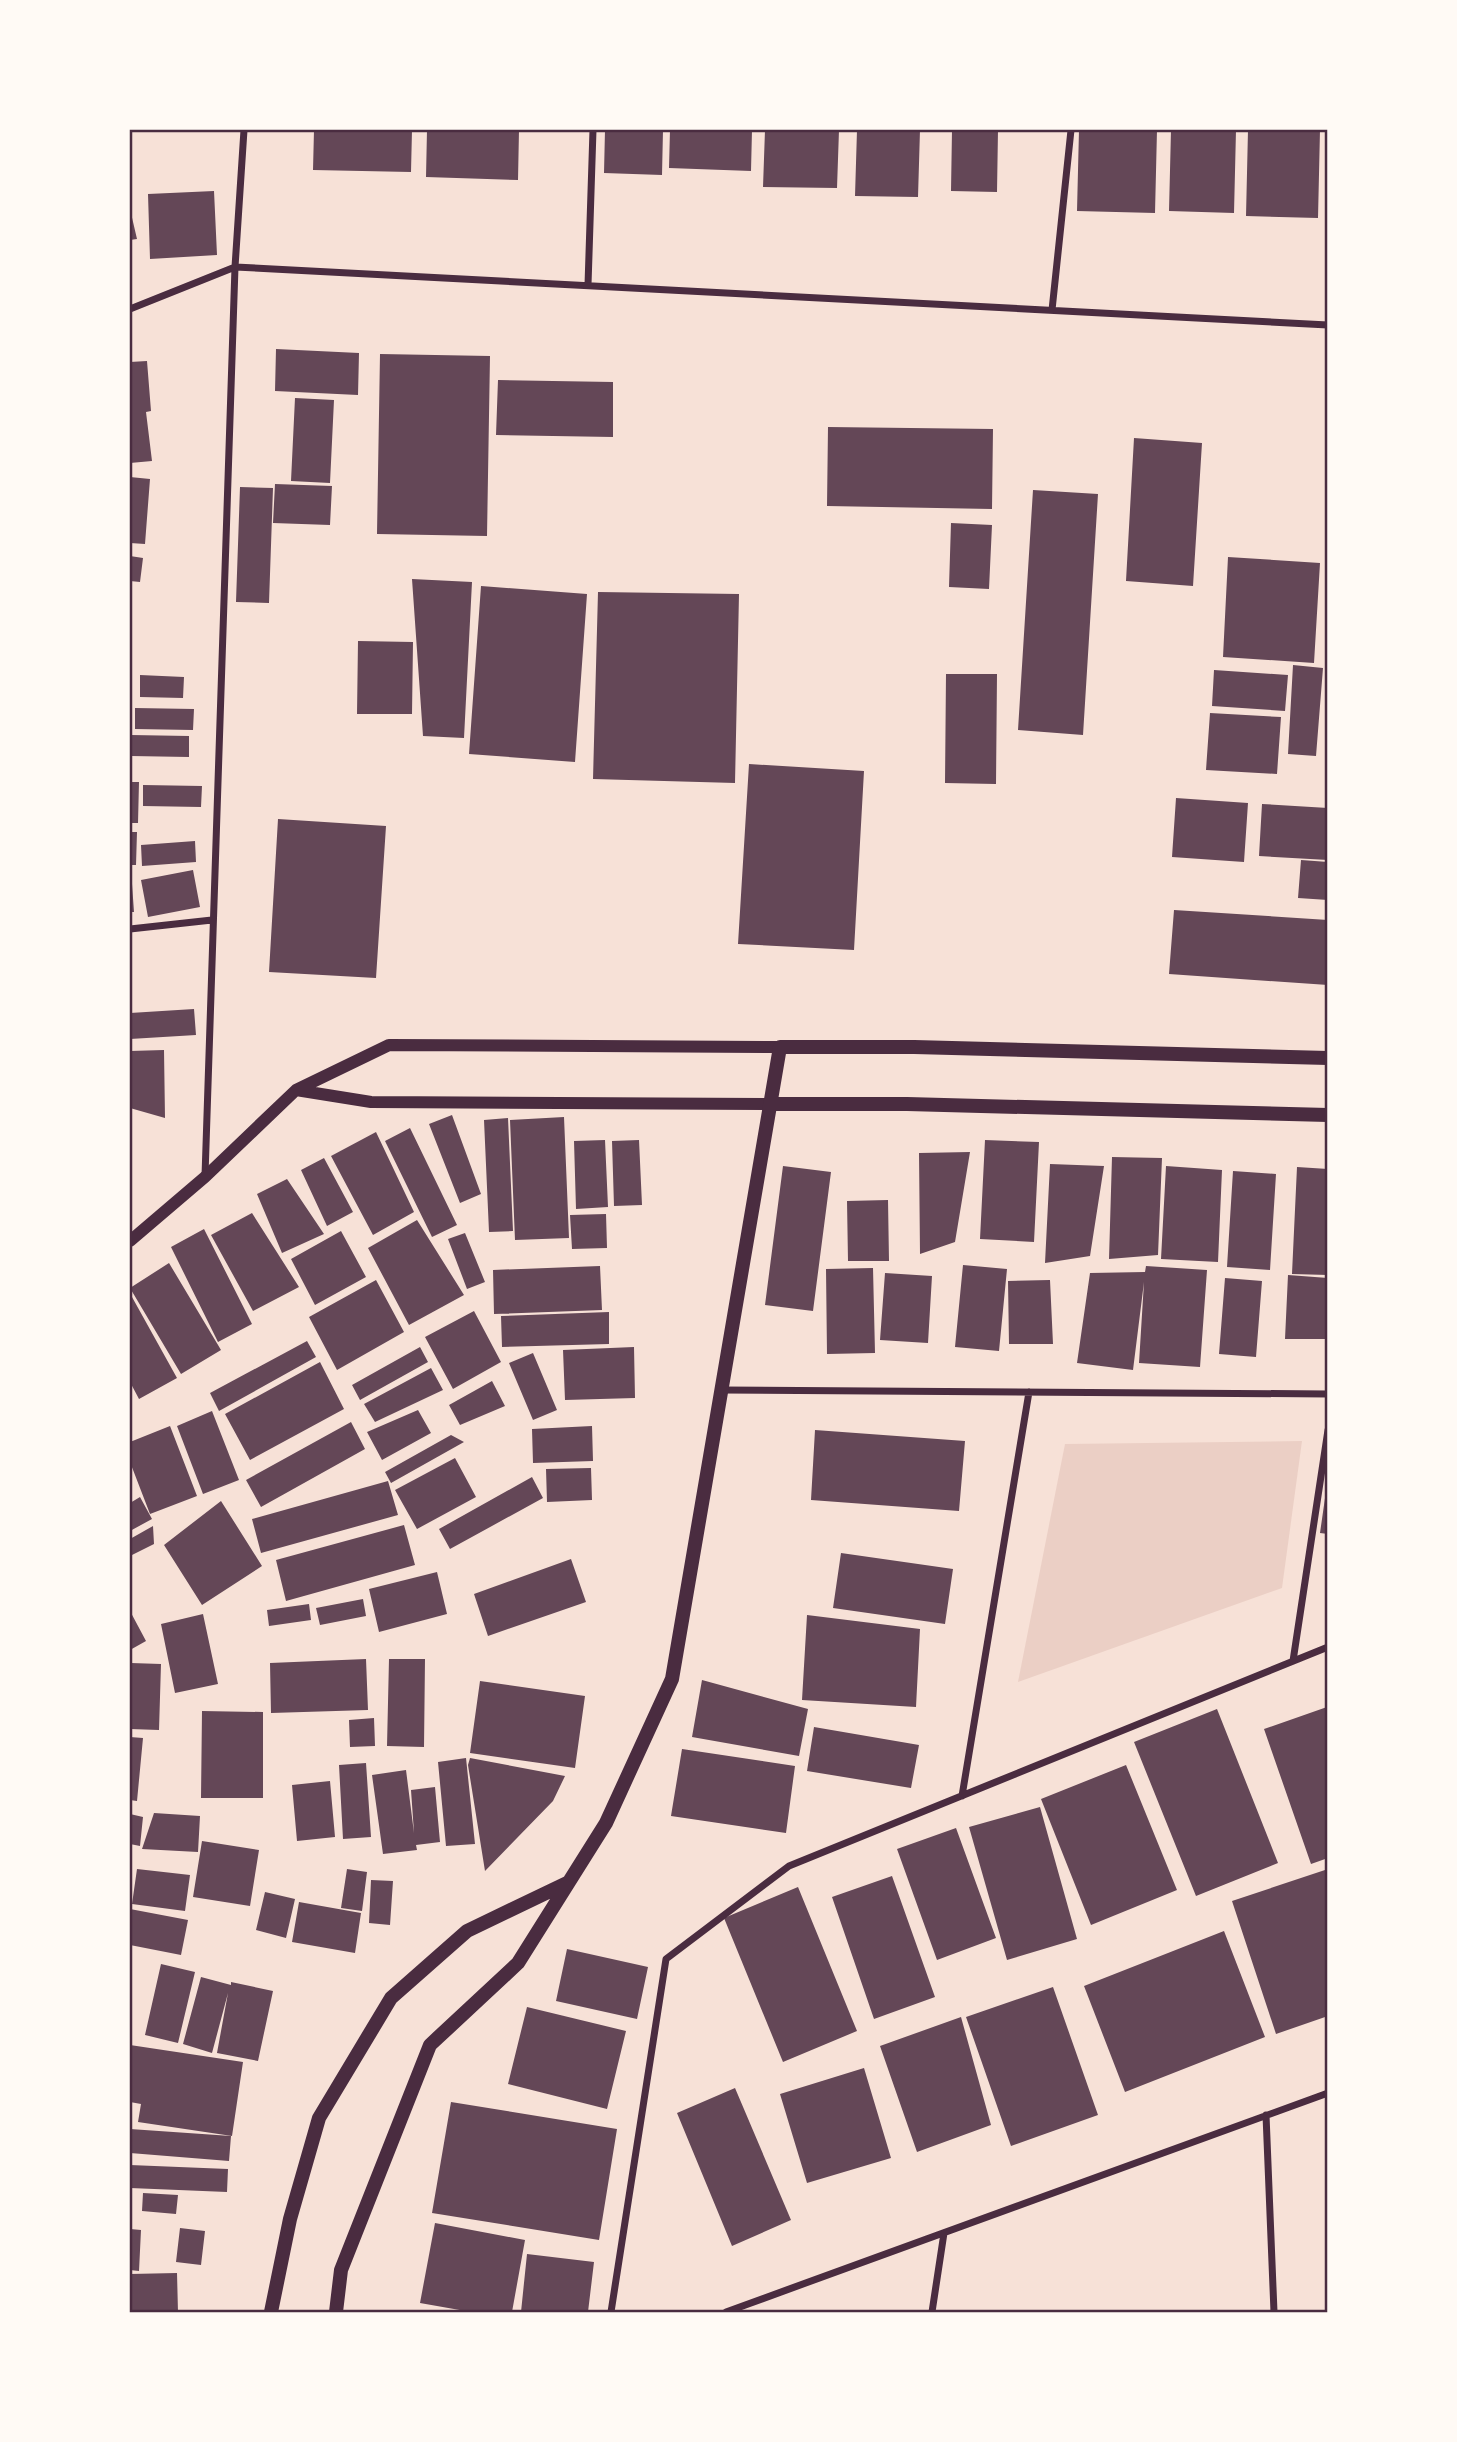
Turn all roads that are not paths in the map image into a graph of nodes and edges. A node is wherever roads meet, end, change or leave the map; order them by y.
1 (244, 130) edge
2 (593, 130) edge
3 (1071, 130) edge
4 (235, 267) junction
5 (588, 285) junction
6 (130, 309) edge
7 (1052, 310) junction
8 (1328, 325) edge
9 (212, 920) junction
10 (130, 929) edge
11 (780, 1047) junction
12 (1328, 1058) edge
13 (296, 1090) junction
14 (771, 1104) junction
15 (1328, 1115) edge
16 (205, 1177) junction
17 (130, 1241) edge
18 (721, 1390) junction
19 (1029, 1392) junction
20 (1328, 1394) edge
21 (1328, 1430) edge
22 (1328, 1647) edge
23 (1293, 1661) junction
24 (962, 1796) junction
25 (569, 1882) junction
26 (1328, 2092) edge
27 (1266, 2115) junction
28 (944, 2233) junction
29 (271, 2312) edge
30 (336, 2312) edge
31 (611, 2312) edge
32 (726, 2312) edge
33 (932, 2312) edge
34 (1274, 2312) edge

1 - 4 street
2 - 5 street
3 - 7 street
4 - 5 street
4 - 6 street
4 - 9 street
5 - 7 street
7 - 8 street
9 - 10 street
9 - 16 street
11 - 12 main road
11 - 13 street
11 - 14 main road
13 - 14 street
13 - 16 street
14 - 15 main road
14 - 18 main road
16 - 17 street
18 - 19 street
18 - 25 main road
19 - 20 street
19 - 24 street
21 - 23 street
22 - 23 street
23 - 24 street
24 - 31 street
25 - 29 main road
25 - 30 main road
26 - 27 street
27 - 28 street
27 - 34 street
28 - 32 street
28 - 33 street

